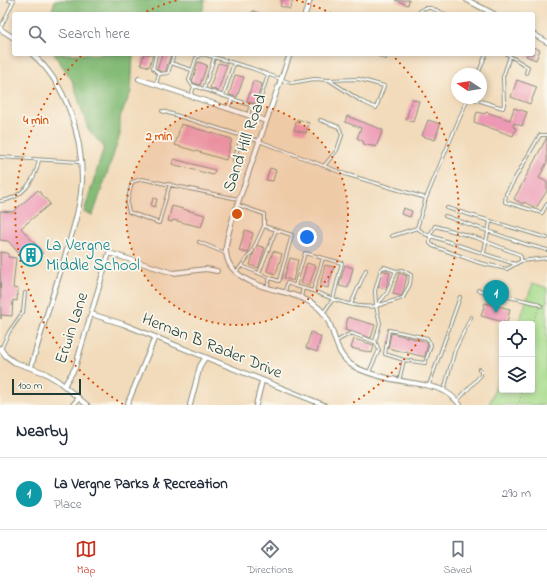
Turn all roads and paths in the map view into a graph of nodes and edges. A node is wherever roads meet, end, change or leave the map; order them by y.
1 (9, 0) edge
2 (310, 0) edge
3 (467, 0) edge
4 (14, 1) edge
5 (306, 12) edge
6 (419, 12) edge
7 (440, 12) edge
8 (490, 12) edge
9 (0, 29) edge
10 (535, 35) edge
11 (12, 37) edge
12 (547, 42) edge
13 (34, 56) edge
14 (156, 56) edge
15 (173, 56) edge
16 (200, 56) edge
17 (210, 56) edge
18 (289, 56) edge
19 (382, 56) edge
20 (485, 56) edge
21 (510, 56) joint
22 (214, 57) junction
23 (385, 58) dead end
24 (171, 63) junction
25 (234, 63) junction
26 (480, 68) edge
27 (192, 70) junction
28 (526, 73) dead end
29 (159, 74) junction
30 (268, 75) junction
31 (139, 79) dead end
32 (281, 80) junction
33 (329, 80) junction
34 (156, 85) junction
35 (194, 86) junction
36 (204, 89) junction
37 (191, 96) junction
38 (223, 96) junction
39 (232, 99) junction
40 (487, 103) edge
41 (465, 104) edge
42 (251, 105) junction
43 (228, 108) junction
44 (162, 111) dead end
45 (248, 115) junction
46 (320, 120) dead end
47 (266, 121) junction
48 (547, 135) edge
49 (242, 136) junction
50 (259, 141) junction
51 (0, 157) edge
52 (38, 160) junction
53 (234, 160) dead end
54 (80, 162) junction
55 (324, 166) junction
56 (170, 184) junction
57 (426, 198) junction
58 (240, 199) junction
59 (0, 202) edge
60 (238, 204) junction
61 (547, 204) edge
62 (447, 208) dead end
63 (445, 216) dead end
64 (490, 222) junction
65 (264, 226) junction
66 (417, 228) junction
67 (276, 230) junction
68 (489, 231) junction
69 (430, 235) junction
70 (392, 236) dead end
71 (547, 238) edge
72 (199, 242) dead end
73 (487, 242) junction
74 (547, 250) edge
75 (484, 252) junction
76 (227, 253) junction
77 (323, 258) junction
78 (547, 258) edge
79 (521, 261) junction
80 (515, 264) junction
81 (242, 266) junction
82 (366, 270) dead end
83 (217, 271) dead end
84 (396, 271) junction
85 (236, 272) junction
86 (259, 273) junction
87 (270, 278) junction
88 (295, 286) junction
89 (267, 288) junction
90 (303, 288) junction
91 (478, 290) dead end
92 (313, 291) junction
93 (25, 293) dead end
94 (284, 293) junction
95 (460, 297) dead end
96 (301, 298) junction
97 (333, 300) junction
98 (547, 303) edge
99 (351, 304) junction
100 (376, 306) junction
101 (541, 306) junction
102 (323, 313) junction
103 (91, 314) junction
104 (471, 317) dead end
105 (534, 321) edge
106 (155, 337) junction
107 (375, 341) junction
108 (335, 342) junction
109 (1, 349) edge
110 (205, 358) junction
111 (404, 360) junction
112 (31, 367) junction
113 (479, 369) dead end
114 (369, 372) junction
115 (262, 381) junction
116 (399, 381) junction
117 (429, 385) junction
118 (64, 386) junction
119 (444, 390) junction
120 (521, 393) edge
121 (79, 398) junction
122 (457, 401) junction
123 (520, 401) junction
124 (73, 405) edge
125 (87, 405) edge
126 (127, 405) edge
127 (190, 405) edge
128 (256, 405) edge
129 (324, 405) edge
130 (460, 405) edge
131 (517, 405) edge
132 (520, 405) edge

1 - 4 lane
2 - 5 street
3 - 8 street
4 - 9 lane
6 - 7 lane
9 - 11 street
10 - 12 street
13 - 54 street
14 - 29 lane
15 - 24 lane
16 - 27 lane
17 - 22 lane
18 - 32 street, Sand Hill Road
19 - 23 lane
20 - 26 lane
21 - 28 lane
21 - 40 lane
22 - 25 lane
22 - 36 lane
24 - 27 lane
24 - 29 lane
25 - 30 lane
25 - 38 lane
27 - 35 lane
29 - 34 lane
30 - 32 lane
30 - 42 lane
31 - 34 street
32 - 33 lane
32 - 47 street, Sand Hill Road
33 - 33 lane
34 - 37 street
35 - 36 lane
35 - 37 lane
36 - 38 lane
37 - 43 street
38 - 39 lane
39 - 42 lane
39 - 43 lane
41 - 57 lane
42 - 45 lane
43 - 45 street
44 - 49 lane
45 - 47 street
46 - 55 lane
47 - 50 street, Sand Hill Road
48 - 61 lane
49 - 50 lane
49 - 53 lane
50 - 55 lane
50 - 58 street, Sand Hill Road
51 - 52 lane
52 - 54 lane
52 - 59 lane
54 - 112 street
55 - 57 lane
56 - 56 lane
56 - 58 lane
57 - 66 lane
58 - 60 street, Sand Hill Road
60 - 65 lane
60 - 76 street, Sand Hill Road
62 - 64 lane
63 - 68 lane
64 - 68 lane
64 - 71 lane
65 - 67 lane
65 - 81 lane
66 - 69 lane
66 - 70 lane
67 - 86 lane
67 - 87 lane
68 - 73 lane
68 - 74 lane
69 - 73 lane
69 - 75 lane
69 - 80 lane
72 - 76 lane
73 - 75 lane
73 - 79 lane
75 - 80 lane
76 - 85 street
77 - 88 lane
77 - 92 lane
77 - 97 lane
78 - 79 lane
79 - 80 lane
81 - 85 lane
81 - 86 lane
82 - 99 lane
83 - 103 street, Erwin Lane
84 - 100 lane
84 - 100 lane
84 - 100 lane
85 - 89 street
86 - 87 lane
87 - 89 lane
88 - 90 lane
88 - 94 lane
89 - 94 street
90 - 92 lane
90 - 96 lane
91 - 101 lane
92 - 97 lane
93 - 109 lane
94 - 96 street
95 - 117 lane
96 - 102 street
97 - 99 lane
97 - 102 lane
98 - 101 path
99 - 100 lane
100 - 107 lane
101 - 105 path
102 - 108 street
103 - 106 street, Hernan B Rader Drive
103 - 118 street, Erwin Lane
104 - 119 lane
106 - 110 street, Hernan B Rader Drive
106 - 126 street
107 - 108 lane
107 - 114 lane
108 - 114 street
109 - 112 street
110 - 115 street, Hernan B Rader Drive
110 - 127 street
111 - 111 lane
111 - 116 lane
112 - 118 street
113 - 122 lane
114 - 116 street
115 - 128 street
115 - 129 street, Hernan B Rader Drive
116 - 117 street
117 - 119 street
118 - 121 street
119 - 122 street
120 - 123 path
121 - 124 street
121 - 125 street
122 - 130 street
123 - 131 path
123 - 132 path

